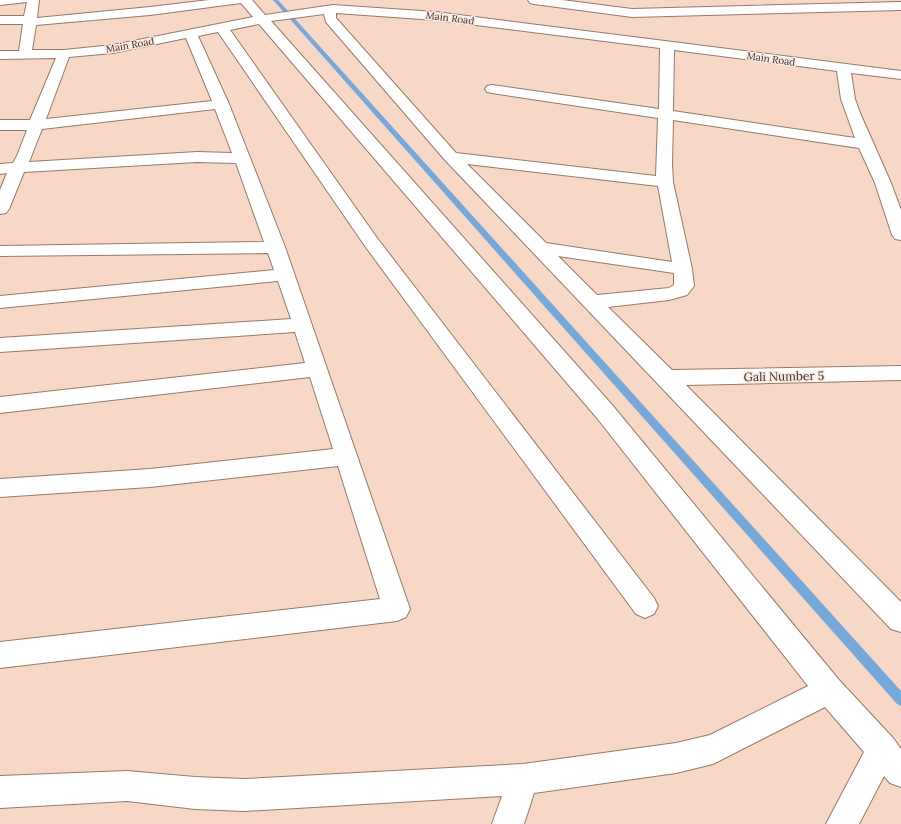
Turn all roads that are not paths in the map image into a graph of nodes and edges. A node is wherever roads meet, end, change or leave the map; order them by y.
1 (22, 0) edge
2 (33, 0) edge
3 (238, 0) edge
4 (245, 0) edge
5 (534, 0) edge
6 (0, 1) edge
7 (879, 3) edge
8 (901, 6) edge
9 (328, 9) junction
10 (265, 19) junction
11 (0, 20) edge
12 (30, 21) junction
13 (222, 28) junction
14 (191, 34) junction
15 (667, 45) junction
16 (25, 54) junction
17 (64, 54) junction
18 (0, 55) edge
19 (844, 69) junction
20 (901, 75) edge
21 (492, 89) dead end
22 (222, 104) junction
23 (666, 115) junction
24 (0, 125) edge
25 (36, 125) junction
26 (866, 144) junction
27 (451, 156) junction
28 (242, 158) junction
29 (18, 168) junction
30 (0, 169) edge
31 (665, 182) junction
32 (0, 209) edge
33 (901, 235) edge
34 (276, 247) junction
35 (540, 248) junction
36 (0, 251) edge
37 (683, 269) junction
38 (285, 275) junction
39 (0, 302) edge
40 (593, 302) junction
41 (302, 325) junction
42 (0, 345) edge
43 (317, 369) junction
44 (901, 373) edge
45 (666, 378) junction
46 (0, 405) edge
47 (346, 456) junction
48 (0, 488) edge
49 (645, 606) dead end
50 (901, 620) edge
51 (0, 656) edge
52 (829, 690) junction
53 (882, 749) junction
54 (901, 772) edge
55 (522, 779) junction
56 (0, 792) edge
57 (508, 824) edge
58 (842, 824) edge

1 - 6 street
2 - 12 street
3 - 12 street
4 - 10 street
5 - 7 street
7 - 8 street
9 - 10 street, Main Road
9 - 15 street, Main Road
9 - 27 street
10 - 13 street, Main Road
10 - 52 street
11 - 12 street
12 - 16 street
13 - 14 street, Main Road
13 - 49 street
14 - 17 street, Main Road
14 - 22 street
15 - 19 street, Main Road
15 - 23 street
16 - 17 street, Main Road
16 - 18 street, Main Road
17 - 25 street
19 - 20 street, Main Road
19 - 26 street
21 - 23 street
22 - 25 street
22 - 28 street
23 - 26 street
23 - 31 street
24 - 25 street
25 - 29 street
26 - 33 street
27 - 31 street
27 - 35 street
28 - 29 street
28 - 34 street
29 - 30 street
29 - 32 street
31 - 37 street
34 - 36 street
34 - 38 street
35 - 37 street
35 - 40 street
37 - 40 street
38 - 39 street
38 - 41 street
40 - 45 street
41 - 42 street
41 - 43 street
43 - 46 street
43 - 47 street
44 - 45 street, Gali Number 5
45 - 50 street
47 - 48 street
47 - 51 street
52 - 53 street
52 - 55 street
53 - 54 street
53 - 58 street
55 - 56 street
55 - 57 street

